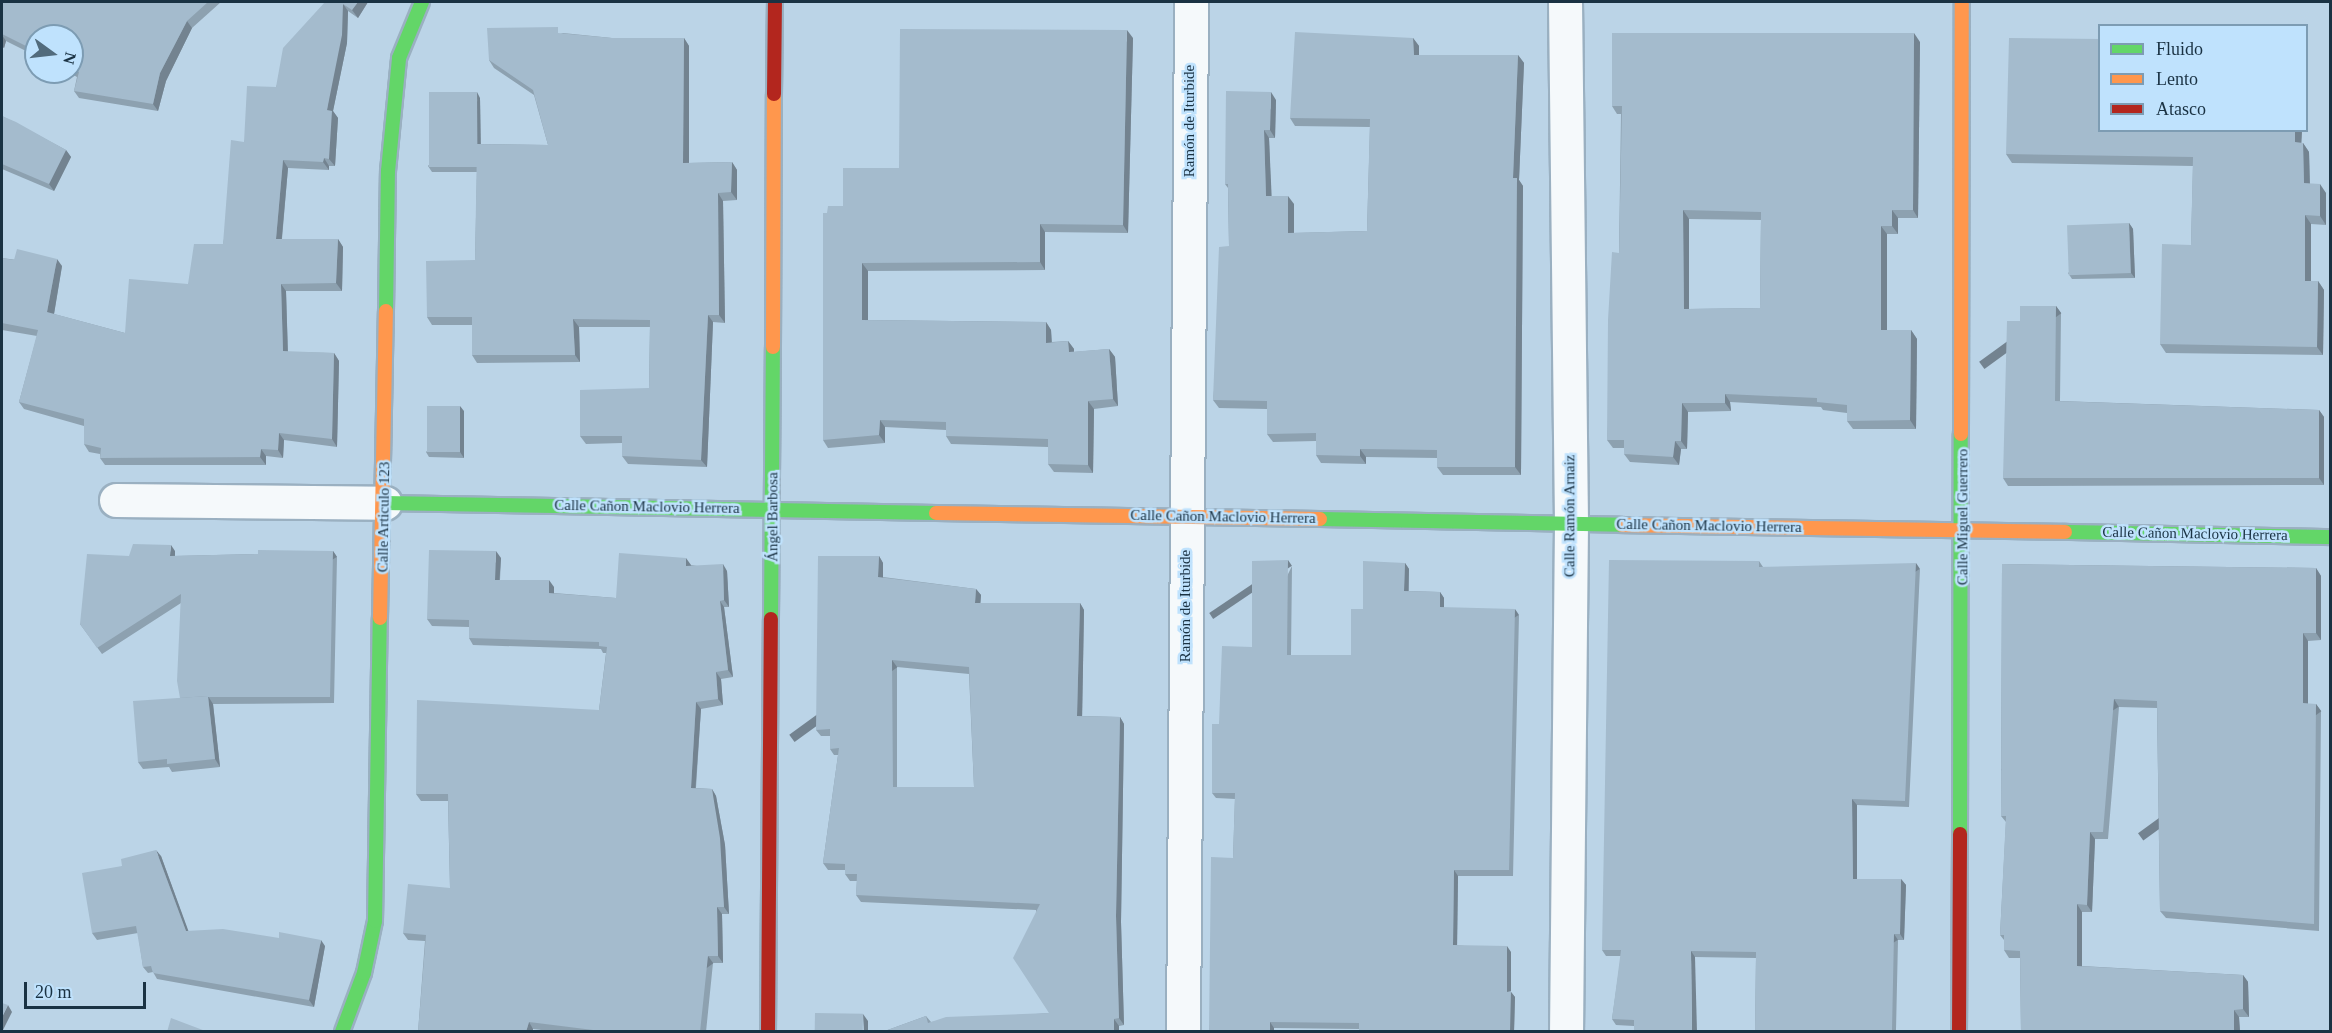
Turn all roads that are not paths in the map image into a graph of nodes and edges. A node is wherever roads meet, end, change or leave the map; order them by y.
1 (422, 2) edge
2 (775, 2) edge
3 (1191, 2) edge
4 (1565, 2) edge
5 (1962, 2) edge
6 (116, 500) dead end
7 (385, 503) junction
8 (773, 510) junction
9 (1187, 517) junction
10 (1571, 524) junction
11 (1963, 530) junction
12 (2331, 537) edge
13 (342, 1032) edge
14 (768, 1032) edge
15 (1183, 1032) edge
16 (1566, 1032) edge
17 (1959, 1032) edge

1 - 7 street, Calle Articulo 123
2 - 8 street, Ángel Barbosa
3 - 9 street, Ramón de Iturbide
4 - 10 street, Calle Ramón Arnaiz
5 - 11 street, Calle Miguel Guerrero
6 - 7 street, Calle Cañon Maclovio Herrera
7 - 8 street, Calle Cañon Maclovio Herrera
7 - 13 street, Calle Articulo 123
8 - 9 street, Calle Cañon Maclovio Herrera
8 - 14 street, Ángel Barbosa
9 - 10 street, Calle Cañon Maclovio Herrera
9 - 15 street, Ramón de Iturbide
10 - 11 street, Calle Cañon Maclovio Herrera
10 - 16 street, Calle Ramón Arnaiz
11 - 12 street, Calle Cañon Maclovio Herrera
11 - 17 street, Calle Miguel Guerrero

